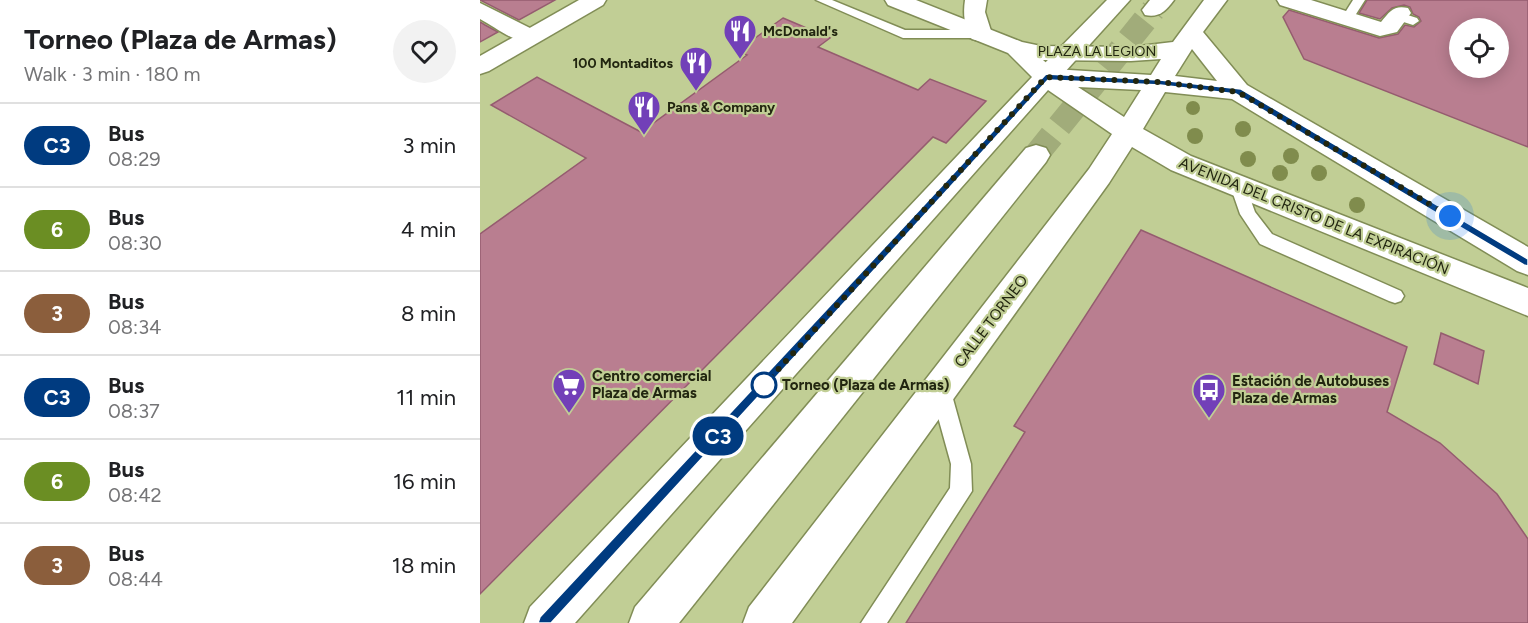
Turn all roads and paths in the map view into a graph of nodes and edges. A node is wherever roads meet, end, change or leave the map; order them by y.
1 (595, 0) edge
2 (822, 0) edge
3 (896, 0) edge
4 (976, 0) edge
5 (1119, 0) edge
6 (1216, 0) edge
7 (1288, 0) edge
8 (1353, 9) edge
9 (1404, 16) dead end
10 (486, 19) edge
11 (981, 34) junction
12 (530, 37) junction
13 (1186, 40) junction
14 (1016, 48) junction
15 (1069, 53) junction
16 (480, 66) edge
17 (1046, 77) junction
18 (1160, 82) junction
19 (1238, 92) junction
20 (1129, 133) junction
21 (1036, 155) tunnel mouth
22 (1239, 188) junction
23 (1528, 262) edge
24 (1395, 296) dead end
25 (1528, 302) edge
26 (940, 388) junction
27 (546, 623) edge
28 (651, 623) edge
29 (765, 623) edge
30 (873, 623) edge

1 - 12 main road
2 - 11 lane
3 - 11 main road
4 - 11 main road
5 - 15 main road
6 - 13 main road, CALLE TORNEO
7 - 8 main road
8 - 9 main road
10 - 12 main road
11 - 14 main road
12 - 16 main road
13 - 15 main road, PLAZA LA LEGION
13 - 18 main road, CALLE TORNEO
13 - 19 main road
14 - 15 main road, PLAZA LA LEGION
14 - 17 main road, AVENIDA DEL CRISTO DE LA EXPIRACIÓN
15 - 17 main road
17 - 18 main road
17 - 20 main road, AVENIDA DEL CRISTO DE LA EXPIRACIÓN
17 - 27 main road
18 - 19 main road
18 - 20 main road, CALLE TORNEO
19 - 23 main road
20 - 22 main road, AVENIDA DEL CRISTO DE LA EXPIRACIÓN
20 - 26 main road, CALLE TORNEO
21 - 28 main road
22 - 24 lane
22 - 25 main road, AVENIDA DEL CRISTO DE LA EXPIRACIÓN
26 - 29 main road, CALLE TORNEO
26 - 30 lane

